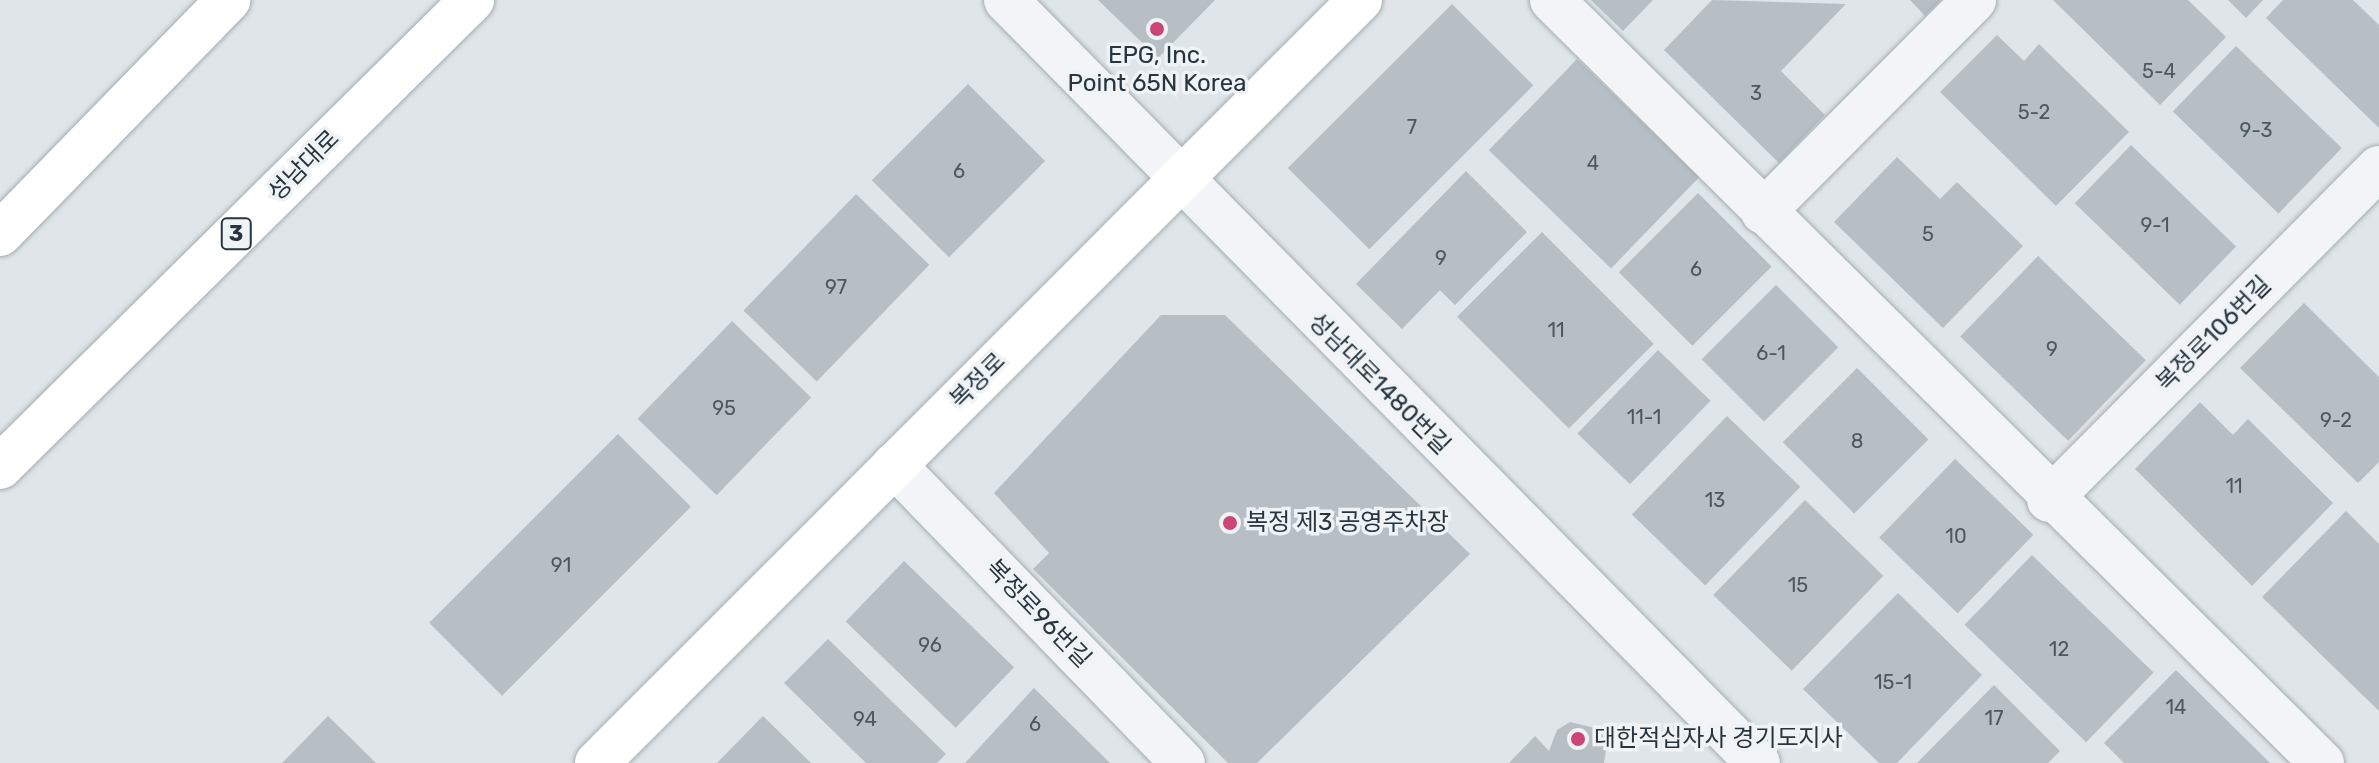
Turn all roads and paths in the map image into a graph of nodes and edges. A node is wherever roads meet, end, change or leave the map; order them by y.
1 (228, 0) edge
2 (472, 0) edge
3 (1006, 0) edge
4 (1360, 0) edge
5 (1552, 0) edge
6 (1974, 0) edge
7 (2379, 168) edge
8 (1177, 181) junction
9 (1763, 212) junction
10 (0, 234) edge
11 (894, 465) junction
12 (0, 467) edge
13 (2049, 500) junction
14 (597, 763) edge
15 (1183, 763) edge
16 (1758, 763) edge
17 (2322, 763) edge

1 - 10 street
2 - 12 street, 성남대로 / 3
3 - 8 street, 성남대로1480번길
4 - 8 street, 복정로
5 - 9 street
6 - 9 street
7 - 13 street, 복정로106번길
8 - 11 street, 복정로
8 - 16 street, 성남대로1480번길
9 - 13 street
11 - 14 street, 복정로
11 - 15 street, 복정로96번길
13 - 17 street

